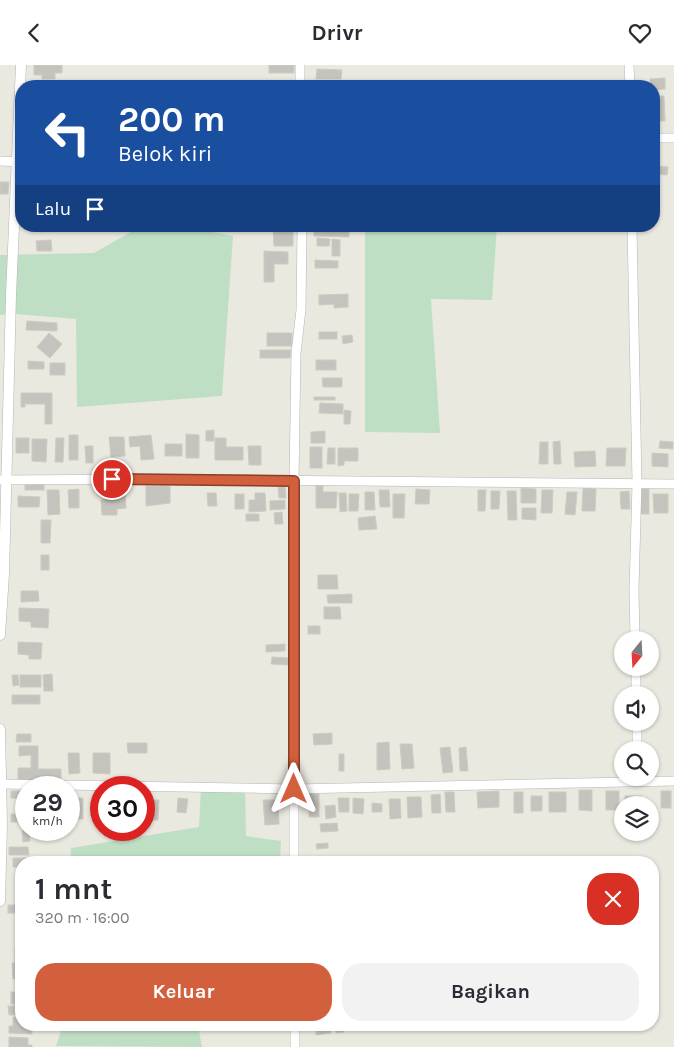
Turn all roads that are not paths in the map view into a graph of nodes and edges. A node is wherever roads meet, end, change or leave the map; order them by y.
1 (21, 65) edge
2 (300, 65) edge
3 (629, 65) edge
4 (21, 80) edge
5 (300, 80) edge
6 (630, 80) edge
7 (660, 138) edge
8 (674, 138) edge
9 (0, 161) edge
10 (15, 162) edge
11 (15, 232) edge
12 (302, 232) edge
13 (632, 232) edge
14 (3, 480) edge
15 (294, 481) junction
16 (636, 483) junction
17 (674, 484) edge
18 (635, 631) edge
19 (0, 635) edge
20 (0, 729) edge
21 (614, 780) edge
22 (659, 780) edge
23 (674, 781) edge
24 (1, 784) edge
25 (294, 789) junction
26 (294, 856) edge
27 (0, 901) edge
28 (295, 1031) edge
29 (295, 1047) edge

1 - 4 street
2 - 5 street
3 - 6 street
7 - 8 street
9 - 10 street
11 - 14 street
12 - 15 street
13 - 16 street
14 - 15 street
14 - 19 street
15 - 16 street
15 - 25 street
16 - 17 street
16 - 18 street
20 - 24 street
21 - 25 street
22 - 23 street
24 - 25 street
24 - 27 street
25 - 26 street
28 - 29 street

